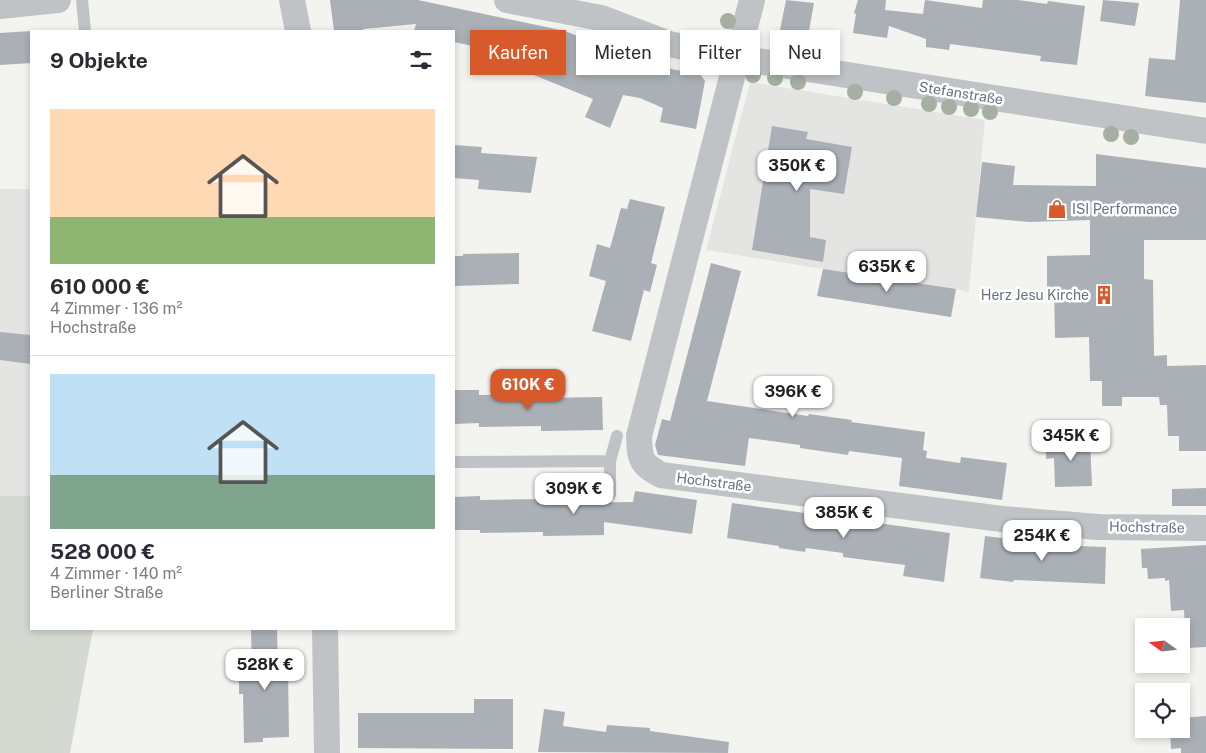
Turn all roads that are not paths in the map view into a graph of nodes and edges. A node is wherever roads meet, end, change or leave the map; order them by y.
1 (58, 0) edge
2 (82, 0) edge
3 (292, 0) edge
4 (507, 0) edge
5 (752, 0) edge
6 (0, 6) edge
7 (604, 9) edge
8 (85, 30) edge
9 (298, 30) edge
10 (745, 30) edge
11 (680, 46) edge
12 (760, 61) edge
13 (734, 75) edge
14 (1206, 131) edge
15 (617, 436) dead end
16 (610, 461) junction
17 (455, 462) edge
18 (610, 494) dead end
19 (1206, 528) edge
20 (325, 630) edge
21 (327, 753) edge

1 - 6 street
2 - 8 lane
3 - 9 street
4 - 7 street, Stefanstraße
5 - 10 street, Hochstraße
7 - 11 street, Stefanstraße
12 - 14 street, Stefanstraße
13 - 19 street, Hochstraße
15 - 16 lane
16 - 17 lane
16 - 18 lane
20 - 21 street

